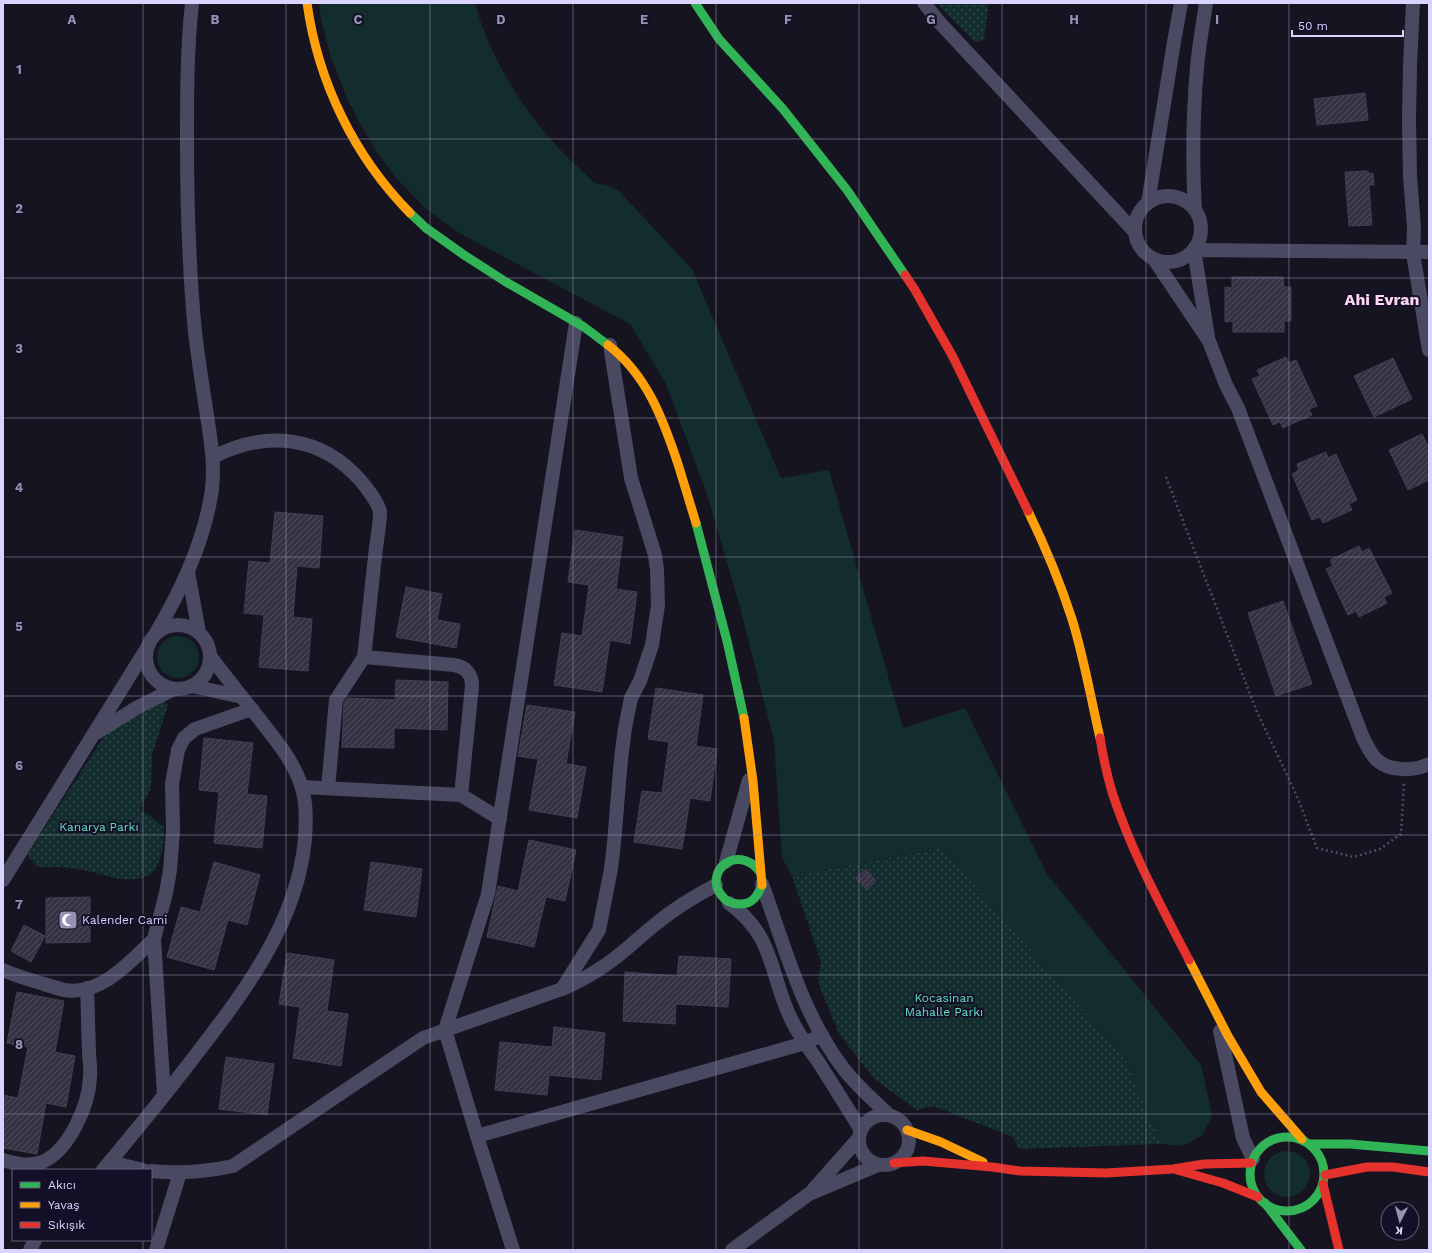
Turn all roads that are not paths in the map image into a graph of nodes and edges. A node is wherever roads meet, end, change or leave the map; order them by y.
1 (192, 3) edge
2 (307, 3) edge
3 (695, 3) edge
4 (924, 3) edge
5 (1181, 3) edge
6 (1206, 3) edge
7 (1413, 3) edge
8 (1148, 203) junction
9 (1195, 210) junction
10 (1135, 232) junction
11 (1194, 250) junction
12 (1413, 252) junction
13 (1429, 252) edge
14 (1154, 259) junction
15 (1425, 302) edge
16 (576, 324) junction
17 (1209, 342) junction
18 (610, 345) junction
19 (1429, 350) edge
20 (213, 457) junction
21 (188, 572) junction
22 (199, 632) junction
23 (156, 633) junction
24 (147, 648) junction
25 (210, 656) junction
26 (364, 657) junction
27 (192, 686) junction
28 (174, 689) junction
29 (242, 697) junction
30 (252, 710) junction
31 (92, 736) junction
32 (1429, 764) edge
33 (752, 768) junction
34 (302, 787) junction
35 (328, 788) junction
36 (461, 795) junction
37 (500, 819) junction
38 (726, 862) junction
39 (761, 878) junction
40 (3, 880) edge
41 (716, 885) junction
42 (727, 901) junction
43 (154, 939) junction
44 (3, 970) edge
45 (87, 988) junction
46 (562, 989) junction
47 (1216, 1015) junction
48 (445, 1030) junction
49 (822, 1035) junction
50 (805, 1043) junction
51 (164, 1095) junction
52 (890, 1115) junction
53 (907, 1130) junction
54 (860, 1134) junction
55 (477, 1136) junction
56 (1306, 1142) junction
57 (1429, 1151) edge
58 (3, 1160) edge
59 (1252, 1161) junction
60 (894, 1163) junction
61 (878, 1165) junction
62 (107, 1166) edge
63 (992, 1166) junction
64 (134, 1169) edge
65 (1173, 1169) junction
66 (152, 1171) edge
67 (1429, 1172) edge
68 (180, 1173) junction
69 (1324, 1180) junction
70 (809, 1194) junction
71 (1261, 1200) junction
72 (34, 1241) edge
73 (30, 1250) edge
74 (156, 1250) edge
75 (513, 1250) edge
76 (732, 1250) edge
77 (1301, 1250) edge
78 (1339, 1250) edge

1 - 20 street
2 - 16 street
3 - 47 street
4 - 10 street
5 - 8 street
6 - 9 street
7 - 12 street
8 - 9 street
8 - 10 street
9 - 11 street
10 - 14 street
11 - 12 street
11 - 14 street
11 - 17 street
12 - 13 street
12 - 15 street
14 - 17 street
15 - 19 street
16 - 18 street
16 - 37 street
17 - 32 street
18 - 33 street
18 - 46 street
20 - 21 street
20 - 26 street
21 - 22 street
21 - 23 street
22 - 23 street
22 - 25 street
23 - 24 street
24 - 28 street
24 - 31 street
25 - 27 street
25 - 29 street
26 - 35 street
26 - 36 street
27 - 28 street
27 - 29 street
28 - 31 street
29 - 30 street
30 - 34 street
30 - 43 street
31 - 40 street
33 - 38 street
33 - 39 street
34 - 35 street
34 - 51 street
35 - 36 street
36 - 37 street
37 - 48 street
38 - 39 street
38 - 41 street
39 - 42 street
39 - 49 street
41 - 42 street
41 - 46 street
42 - 50 street
43 - 45 street
43 - 51 street
44 - 45 street
45 - 58 street
46 - 48 street
47 - 56 street
47 - 59 street
48 - 55 street
48 - 68 street
49 - 50 street
49 - 52 street
50 - 54 street
50 - 55 street
51 - 62 street
52 - 53 street
52 - 54 street
53 - 60 street
53 - 63 street
54 - 61 street
54 - 70 street
55 - 75 street
56 - 57 street
56 - 59 street
56 - 69 street
59 - 65 street
59 - 71 street
60 - 61 street
60 - 63 street
61 - 70 street
62 - 64 street
63 - 65 street
65 - 71 street
66 - 68 street
67 - 69 street
68 - 74 street
69 - 71 street
69 - 78 street
70 - 76 street
71 - 77 street
72 - 73 street

